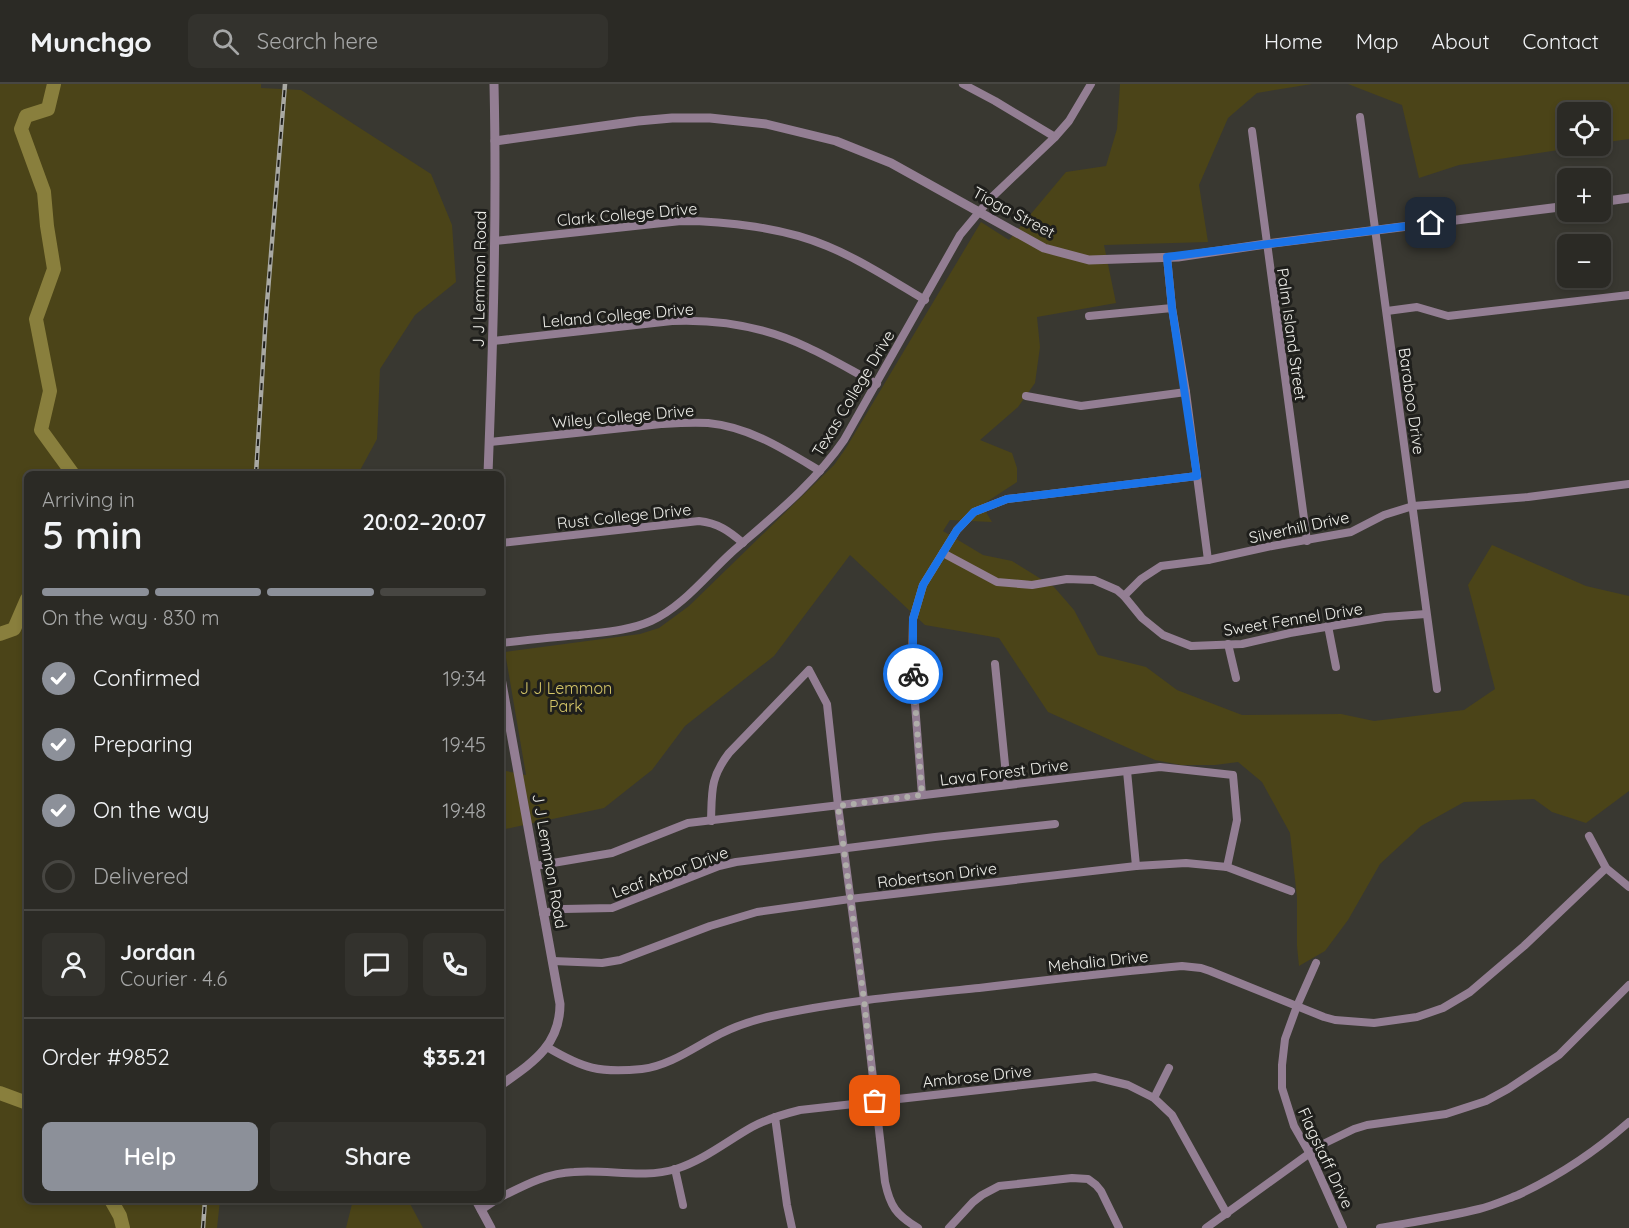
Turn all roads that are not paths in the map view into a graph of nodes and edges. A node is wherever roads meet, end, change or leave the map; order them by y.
1 (494, 84) edge
2 (963, 84) edge
3 (1091, 84) edge
4 (1360, 117) dead end
5 (1252, 131) dead end
6 (1055, 138) junction
7 (495, 141) junction
8 (1629, 198) edge
9 (1611, 200) edge
10 (1557, 207) edge
11 (979, 212) junction
12 (1376, 231) junction
13 (495, 241) junction
14 (1266, 244) junction
15 (1167, 257) junction
16 (1629, 295) edge
17 (925, 300) junction
18 (1172, 308) junction
19 (1387, 311) junction
20 (1089, 316) dead end
21 (493, 341) junction
22 (877, 384) junction
23 (1186, 392) junction
24 (1026, 396) dead end
25 (490, 442) junction
26 (489, 471) edge
27 (820, 471) junction
28 (1197, 476) junction
29 (1629, 484) edge
30 (1413, 506) junction
31 (1307, 541) junction
32 (504, 543) edge
33 (743, 543) junction
34 (943, 553) junction
35 (1208, 560) junction
36 (1124, 596) junction
37 (1426, 614) junction
38 (1328, 626) junction
39 (504, 643) edge
40 (1228, 644) junction
41 (995, 664) dead end
42 (1336, 667) dead end
43 (1236, 678) dead end
44 (1437, 689) dead end
45 (504, 695) edge
46 (1127, 771) junction
47 (1007, 785) junction
48 (922, 795) junction
49 (838, 806) junction
50 (711, 821) junction
51 (1056, 824) dead end
52 (1589, 836) dead end
53 (845, 849) junction
54 (535, 866) junction
55 (1136, 866) junction
56 (1227, 867) junction
57 (1606, 867) junction
58 (1629, 887) edge
59 (1291, 891) dead end
60 (850, 899) junction
61 (543, 914) junction
62 (553, 961) junction
63 (1316, 963) dead end
64 (1629, 985) edge
65 (864, 1000) junction
66 (1297, 1006) junction
67 (547, 1047) junction
68 (1169, 1068) dead end
69 (504, 1083) edge
70 (1154, 1098) junction
71 (875, 1101) junction
72 (775, 1117) junction
73 (1629, 1122) edge
74 (1310, 1154) junction
75 (675, 1169) junction
76 (504, 1196) edge
77 (478, 1203) edge
78 (492, 1203) edge
79 (683, 1204) dead end
80 (481, 1210) junction
81 (1227, 1214) junction
82 (491, 1228) edge
83 (792, 1228) edge
84 (918, 1228) edge
85 (950, 1228) edge
86 (1119, 1228) edge
87 (1206, 1228) edge
88 (1343, 1228) edge
89 (1380, 1228) edge

1 - 7 street, J J Lemmon Road
2 - 6 street
3 - 6 street, Texas College Drive
4 - 12 street, Baraboo Drive
5 - 14 street, Palm Island Street
6 - 11 street, Texas College Drive
7 - 11 street, Tioga Street
7 - 13 street, J J Lemmon Road
8 - 9 street
10 - 12 street, Tioga Street
11 - 15 street, Tioga Street
11 - 17 street, Texas College Drive
12 - 14 street, Tioga Street
12 - 19 street, Baraboo Drive
13 - 17 street, Clark College Drive
13 - 21 street, J J Lemmon Road
14 - 15 street, Tioga Street
14 - 31 street, Palm Island Street
15 - 18 street
16 - 19 street
17 - 22 street, Texas College Drive
18 - 20 street
18 - 23 street
19 - 30 street, Baraboo Drive
21 - 22 street, Leland College Drive
21 - 25 street, J J Lemmon Road
22 - 27 street, Texas College Drive
23 - 24 street
23 - 28 street
25 - 26 street, J J Lemmon Road
25 - 27 street, Wiley College Drive
27 - 33 street, Texas College Drive
28 - 34 street
28 - 35 street
29 - 30 street, Silverhill Drive
30 - 31 street, Silverhill Drive
30 - 37 street, Baraboo Drive
31 - 35 street, Silverhill Drive
32 - 33 street, Rust College Drive
33 - 39 street, Texas College Drive
34 - 36 street, Sweet Fennel Drive
34 - 48 street
35 - 36 street, Silverhill Drive
36 - 40 street, Sweet Fennel Drive
37 - 38 street, Sweet Fennel Drive
37 - 44 street, Baraboo Drive
38 - 40 street, Sweet Fennel Drive
38 - 42 street
40 - 43 street
41 - 47 street
45 - 54 street, J J Lemmon Road
46 - 47 street, Lava Forest Drive
46 - 55 street
46 - 56 street, Lava Forest Drive
47 - 48 street, Lava Forest Drive
48 - 49 street, Lava Forest Drive
49 - 50 street, Lava Forest Drive
49 - 50 street
49 - 53 street
50 - 54 street, Lava Forest Drive
51 - 53 street, Leaf Arbor Drive
52 - 57 street
53 - 60 street
53 - 61 street, Leaf Arbor Drive
54 - 61 street, J J Lemmon Road
55 - 56 street, Robertson Drive
55 - 60 street, Robertson Drive
56 - 59 street, Robertson Drive
57 - 58 street
57 - 66 street, Mehalia Drive
60 - 62 street, Robertson Drive
60 - 65 street
61 - 62 street, J J Lemmon Road
62 - 67 street, J J Lemmon Road
63 - 66 street, Flagstaff Drive
64 - 74 street
65 - 66 street, Mehalia Drive
65 - 67 street, Mehalia Drive
65 - 71 street
66 - 74 street, Flagstaff Drive
67 - 69 street
68 - 70 street
70 - 71 street, Ambrose Drive
70 - 81 street, Ambrose Drive
71 - 72 street, Ambrose Drive
71 - 84 street
72 - 75 street, Ambrose Drive
72 - 83 street
73 - 89 street
74 - 81 street
74 - 88 street, Flagstaff Drive
75 - 76 street, Ambrose Drive
75 - 79 street
77 - 80 street
78 - 80 street
80 - 82 street
81 - 87 street
85 - 86 street

